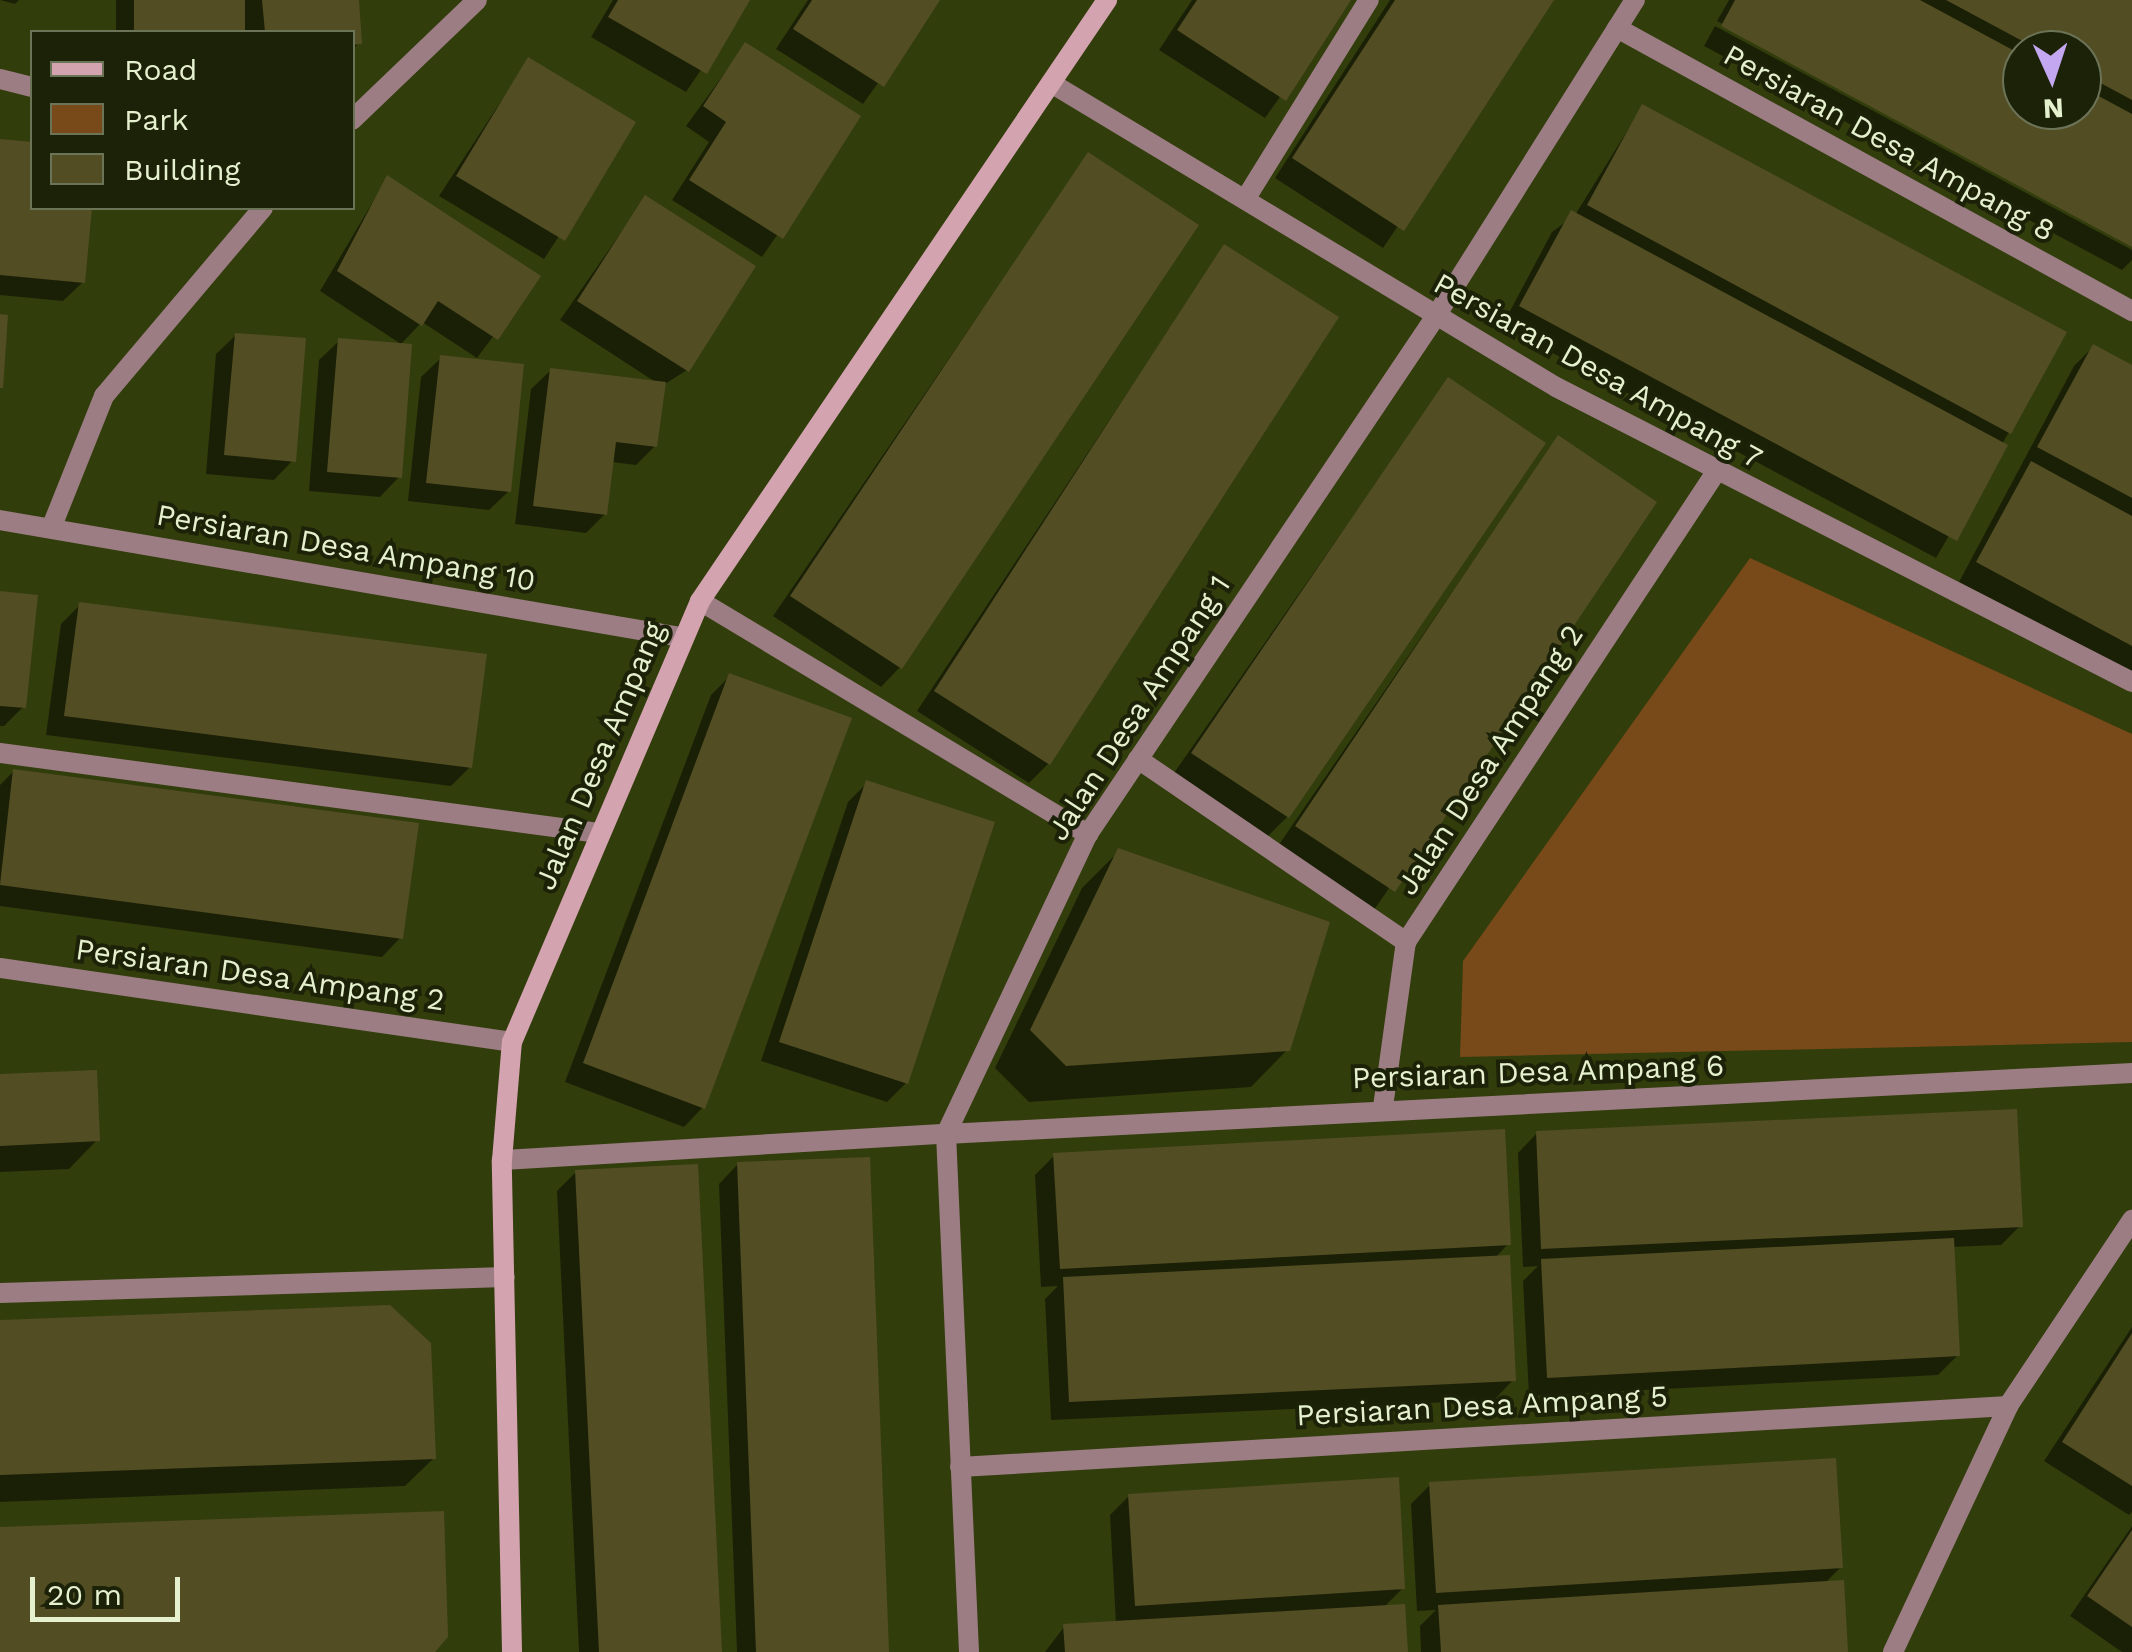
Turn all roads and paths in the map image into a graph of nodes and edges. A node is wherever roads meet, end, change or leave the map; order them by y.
1 (478, 0) edge
2 (1107, 0) edge
3 (1369, 0) edge
4 (1635, 0) edge
5 (1617, 28) junction
6 (0, 80) edge
7 (1051, 83) junction
8 (30, 87) edge
9 (355, 117) edge
10 (1246, 198) junction
11 (261, 210) edge
12 (2132, 311) edge
13 (1434, 319) junction
14 (1716, 472) junction
15 (0, 520) edge
16 (52, 526) junction
17 (700, 601) junction
18 (681, 638) junction
19 (2132, 682) edge
20 (0, 753) edge
21 (1138, 759) junction
22 (599, 833) junction
23 (1088, 834) junction
24 (1406, 942) junction
25 (0, 968) edge
26 (512, 1042) junction
27 (2132, 1073) edge
28 (1382, 1108) junction
29 (946, 1134) junction
30 (502, 1160) junction
31 (2132, 1220) edge
32 (504, 1277) junction
33 (0, 1293) edge
34 (2008, 1406) junction
35 (960, 1467) junction
36 (512, 1652) edge
37 (969, 1652) edge
38 (1893, 1652) edge

1 - 9 street
2 - 7 street, Jalan Desa Ampang
3 - 10 street
4 - 5 street, Jalan Desa Ampang 1
5 - 12 street, Persiaran Desa Ampang 8
5 - 13 street, Jalan Desa Ampang 1
6 - 8 street
7 - 10 street, Persiaran Desa Ampang 7
7 - 17 street, Jalan Desa Ampang
10 - 13 street, Persiaran Desa Ampang 7
11 - 16 street
13 - 14 street, Persiaran Desa Ampang 7
13 - 21 street, Jalan Desa Ampang 1
14 - 19 street, Persiaran Desa Ampang 7
14 - 24 street, Jalan Desa Ampang 2
15 - 16 street, Persiaran Desa Ampang 10
16 - 18 street, Persiaran Desa Ampang 10
17 - 18 street, Jalan Desa Ampang
17 - 23 street
18 - 22 street, Jalan Desa Ampang
20 - 22 street
21 - 23 street, Jalan Desa Ampang 1
21 - 24 street
22 - 26 street, Jalan Desa Ampang
23 - 29 street, Jalan Desa Ampang 1
24 - 28 street, Jalan Desa Ampang 2
25 - 26 street, Persiaran Desa Ampang 2
26 - 30 street, Jalan Desa Ampang
27 - 28 street, Persiaran Desa Ampang 6
28 - 29 street, Persiaran Desa Ampang 6
29 - 30 street, Persiaran Desa Ampang 6
29 - 35 street, Jalan Desa Ampang 1
30 - 32 street, Jalan Desa Ampang
31 - 34 street
32 - 33 street
32 - 36 street, Jalan Desa Ampang
34 - 35 street, Persiaran Desa Ampang 5
34 - 38 street
35 - 37 street, Jalan Desa Ampang 1

